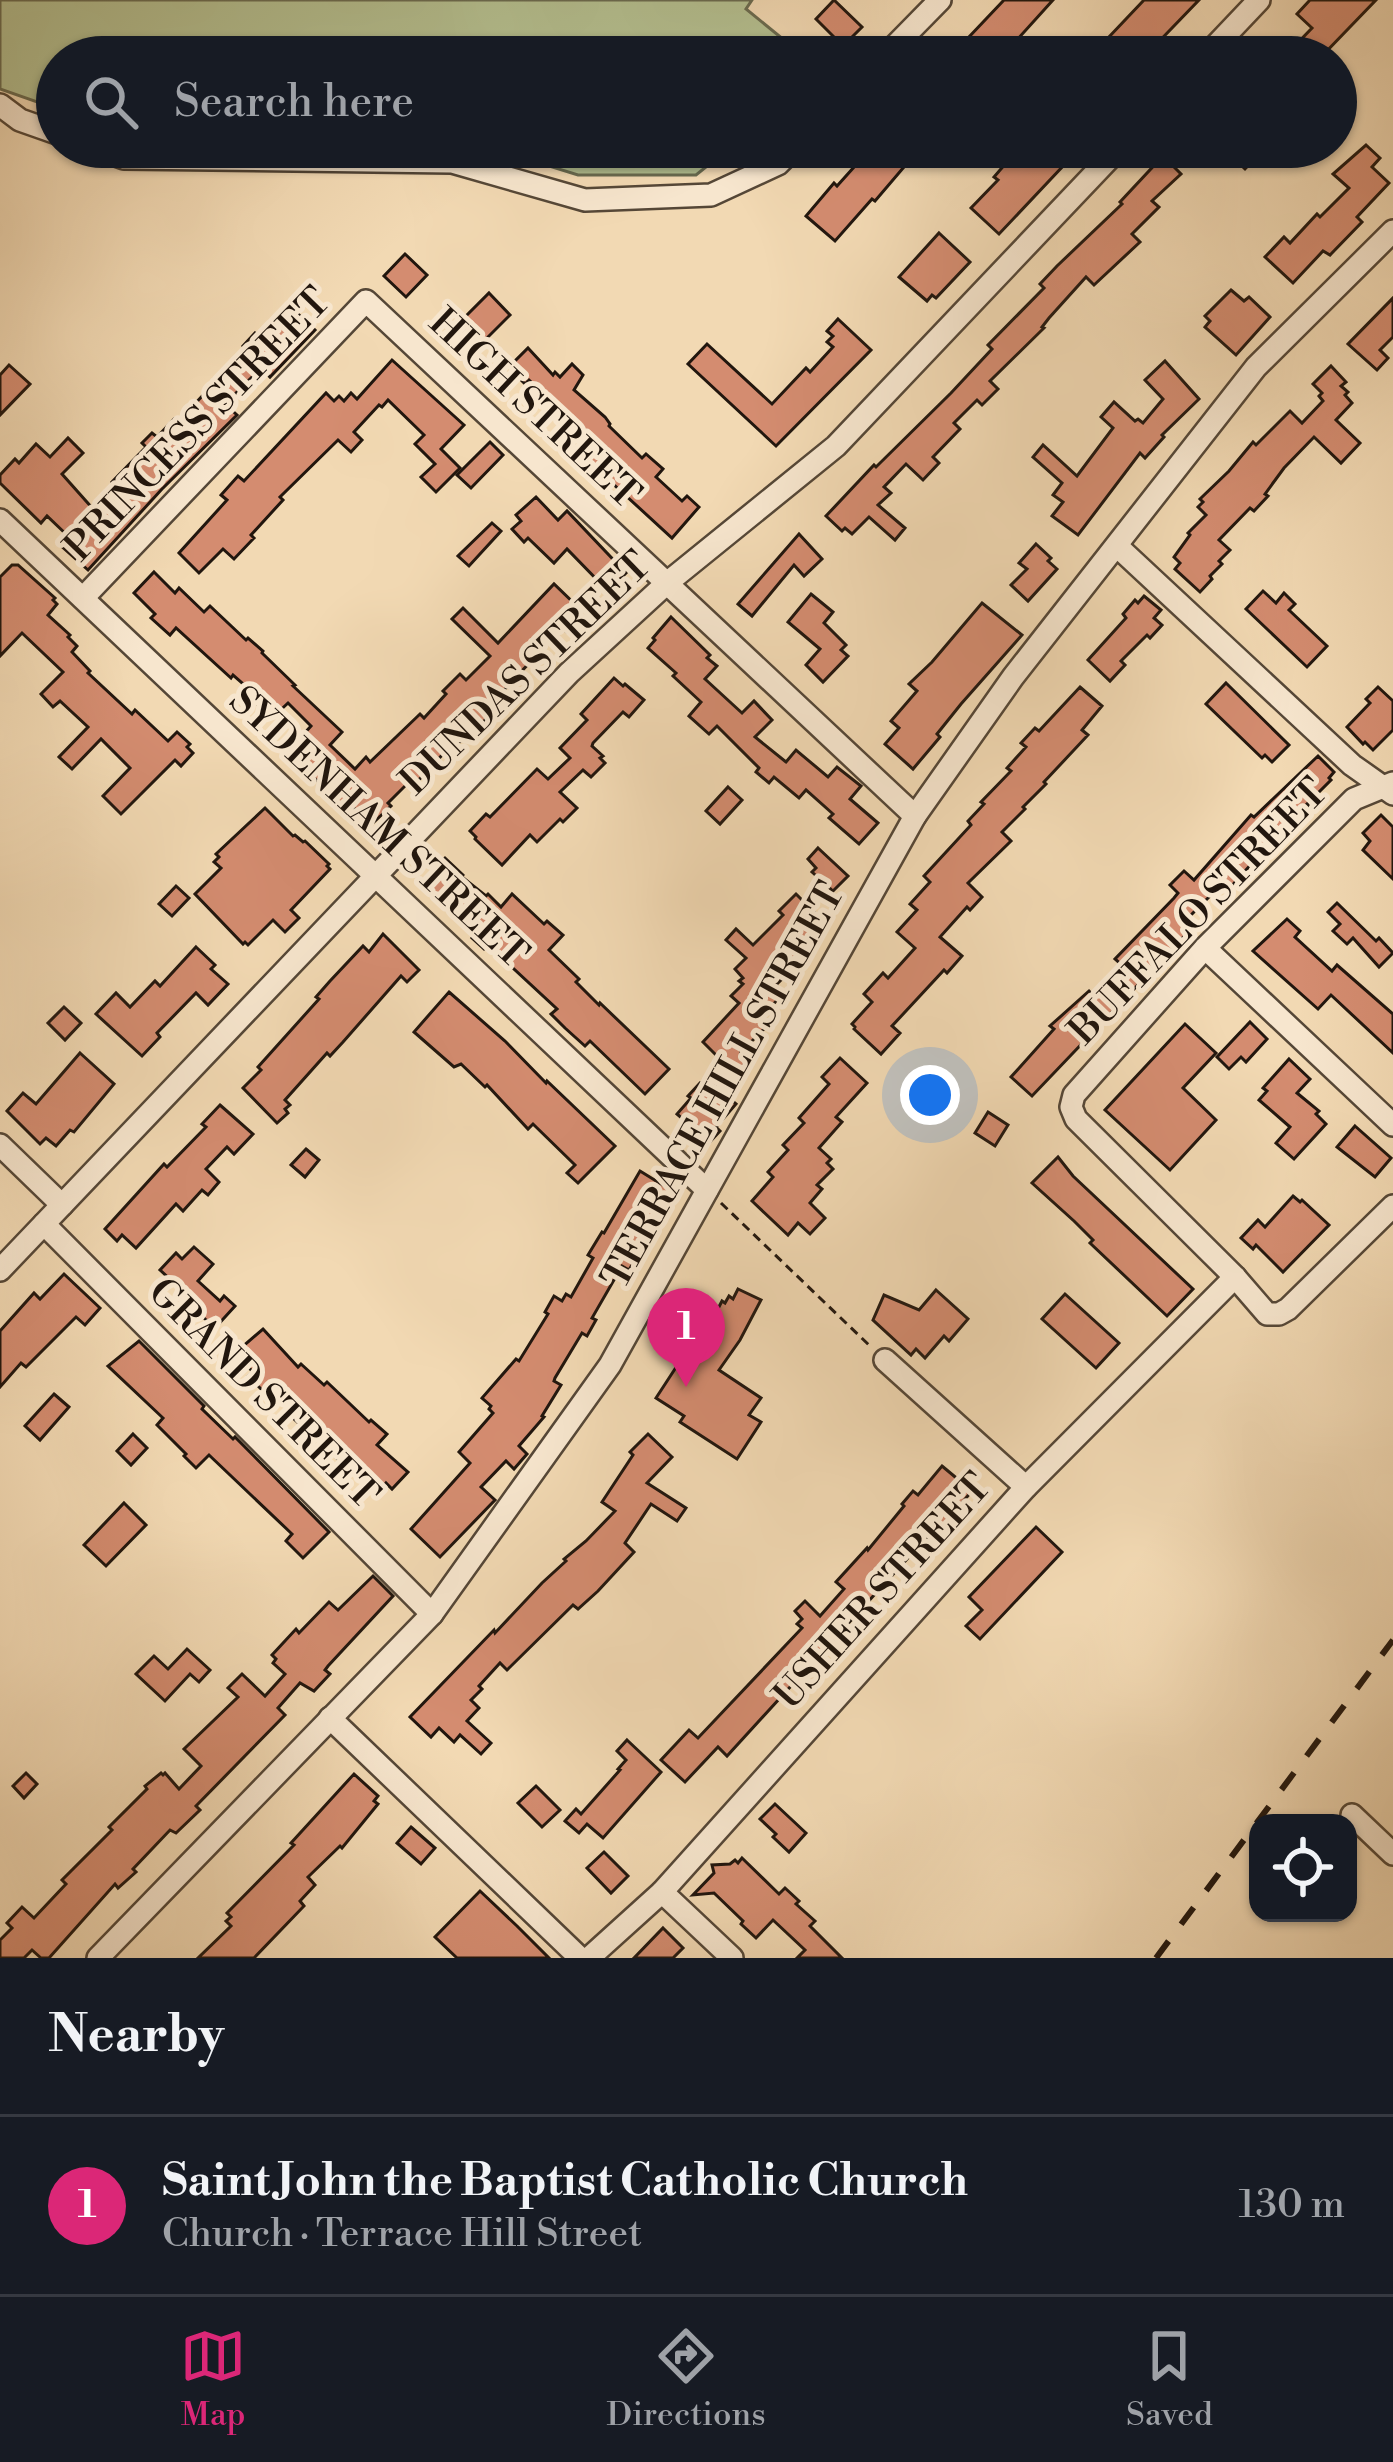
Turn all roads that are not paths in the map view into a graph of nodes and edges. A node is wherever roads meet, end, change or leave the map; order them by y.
1 (940, 0) edge
2 (1259, 0) edge
3 (905, 36) edge
4 (1225, 36) edge
5 (0, 105) edge
6 (36, 126) edge
7 (473, 168) edge
8 (769, 168) edge
9 (1100, 168) edge
10 (1393, 231) edge
11 (366, 301) joint
12 (1, 524) edge
13 (1118, 547) junction
14 (667, 583) junction
15 (83, 598) junction
16 (1390, 788) edge
17 (915, 815) junction
18 (375, 875) junction
19 (1205, 948) junction
20 (1393, 1125) edge
21 (0, 1145) edge
22 (707, 1190) junction
23 (62, 1204) junction
24 (1393, 1206) edge
25 (44, 1224) junction
26 (0, 1270) edge
27 (1235, 1277) junction
28 (884, 1360) road end
29 (1026, 1487) junction
30 (432, 1614) junction
31 (330, 1718) junction
32 (1357, 1820) edge
33 (1393, 1854) edge
34 (662, 1892) junction
35 (98, 1958) edge
36 (580, 1958) edge
37 (589, 1958) edge
38 (732, 1958) edge

1 - 3 street
2 - 4 street
5 - 6 street
7 - 8 street
9 - 14 street, DUNDAS STREET
10 - 13 street, TERRACE HILL STREET
11 - 14 street, HIGH STREET
11 - 15 street, PRINCESS STREET
12 - 15 street, SYDENHAM STREET
13 - 16 street
13 - 17 street, TERRACE HILL STREET
14 - 17 street, HIGH STREET
14 - 18 street, DUNDAS STREET
15 - 18 street, SYDENHAM STREET
16 - 19 street, BUFFALO STREET
17 - 22 street, TERRACE HILL STREET
18 - 22 street, SYDENHAM STREET
18 - 23 street, DUNDAS STREET
19 - 20 street
19 - 27 street, BUFFALO STREET
21 - 23 street
22 - 30 street, TERRACE HILL STREET
23 - 25 street, DUNDAS STREET
24 - 27 street
25 - 26 street, DUNDAS STREET
25 - 30 street, GRAND STREET
27 - 29 street, USHER STREET
28 - 29 street
29 - 34 street, USHER STREET
30 - 31 street, TERRACE HILL STREET
31 - 35 street, TERRACE HILL STREET
31 - 36 street
32 - 33 street
34 - 37 street, USHER STREET
34 - 38 street

